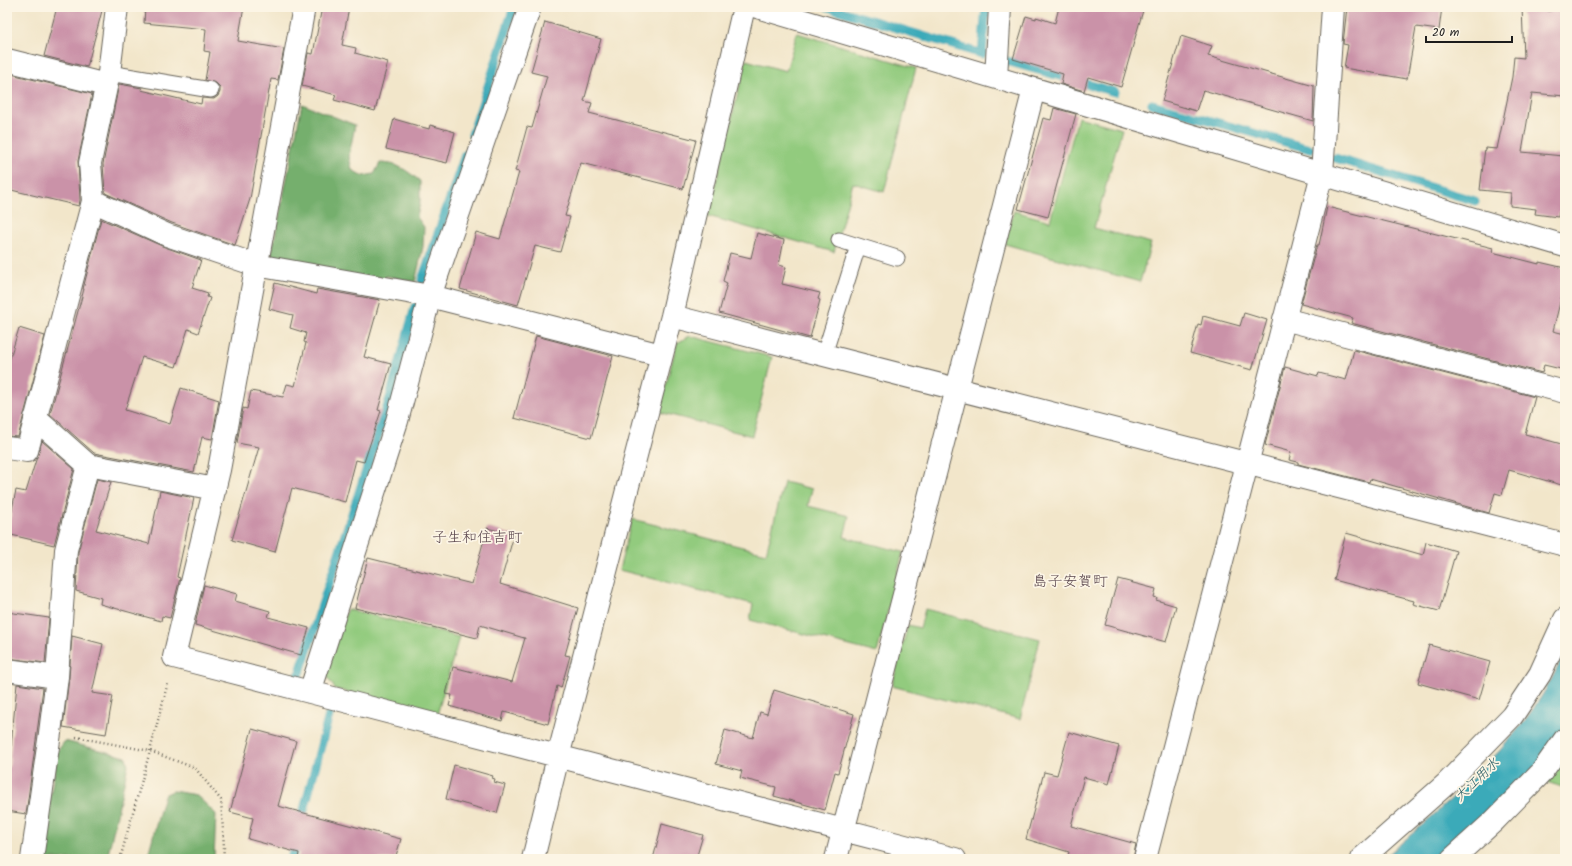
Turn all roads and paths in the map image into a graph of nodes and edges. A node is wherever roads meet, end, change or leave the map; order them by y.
1 (117, 7) edge
2 (304, 7) edge
3 (530, 7) edge
4 (744, 7) edge
5 (758, 7) edge
6 (1000, 7) edge
7 (1333, 7) edge
8 (7, 60) edge
9 (996, 77) junction
10 (108, 79) junction
11 (1034, 89) junction
12 (211, 90) dead end
13 (1322, 174) junction
14 (93, 201) junction
15 (839, 240) dead end
16 (858, 246) junction
17 (1565, 246) edge
18 (897, 258) dead end
19 (256, 265) junction
20 (430, 296) junction
21 (672, 316) junction
22 (1284, 319) junction
23 (661, 355) junction
24 (824, 355) junction
25 (957, 389) junction
26 (1565, 392) edge
27 (35, 418) junction
28 (7, 448) edge
29 (1247, 464) junction
30 (88, 465) junction
31 (215, 489) junction
32 (1565, 545) edge
33 (1565, 619) edge
34 (174, 657) junction
35 (7, 670) edge
36 (57, 677) junction
37 (310, 692) junction
38 (50, 733) junction
39 (1565, 739) edge
40 (150, 751) junction
41 (558, 757) junction
42 (844, 830) junction
43 (32, 859) edge
44 (120, 859) edge
45 (223, 859) edge
46 (533, 859) edge
47 (836, 859) edge
48 (955, 859) edge
49 (1145, 859) edge
50 (1361, 859) edge
51 (1452, 859) edge

1 - 10 street
2 - 19 street
3 - 20 street
4 - 21 street
5 - 9 street
6 - 9 street
7 - 13 street
8 - 10 street
9 - 11 street
10 - 12 lane
10 - 14 street
11 - 13 street
11 - 25 street
13 - 17 street
13 - 22 street
14 - 19 street
14 - 27 street
15 - 16 lane
16 - 18 lane
16 - 24 lane
19 - 20 street
19 - 31 street
20 - 23 street
20 - 37 street
21 - 23 street
21 - 24 street
22 - 26 street
22 - 29 street
23 - 41 street
24 - 25 street
25 - 29 street
25 - 42 street
27 - 28 street
27 - 30 street
29 - 32 street
29 - 49 street
30 - 31 street
30 - 36 street
31 - 34 street
33 - 50 street
34 - 37 street
34 - 40 path
35 - 36 street
36 - 38 street
37 - 41 street
38 - 40 path
38 - 43 street
39 - 51 street
40 - 44 path
40 - 45 path
41 - 42 street
41 - 46 street
42 - 47 street
42 - 48 street

